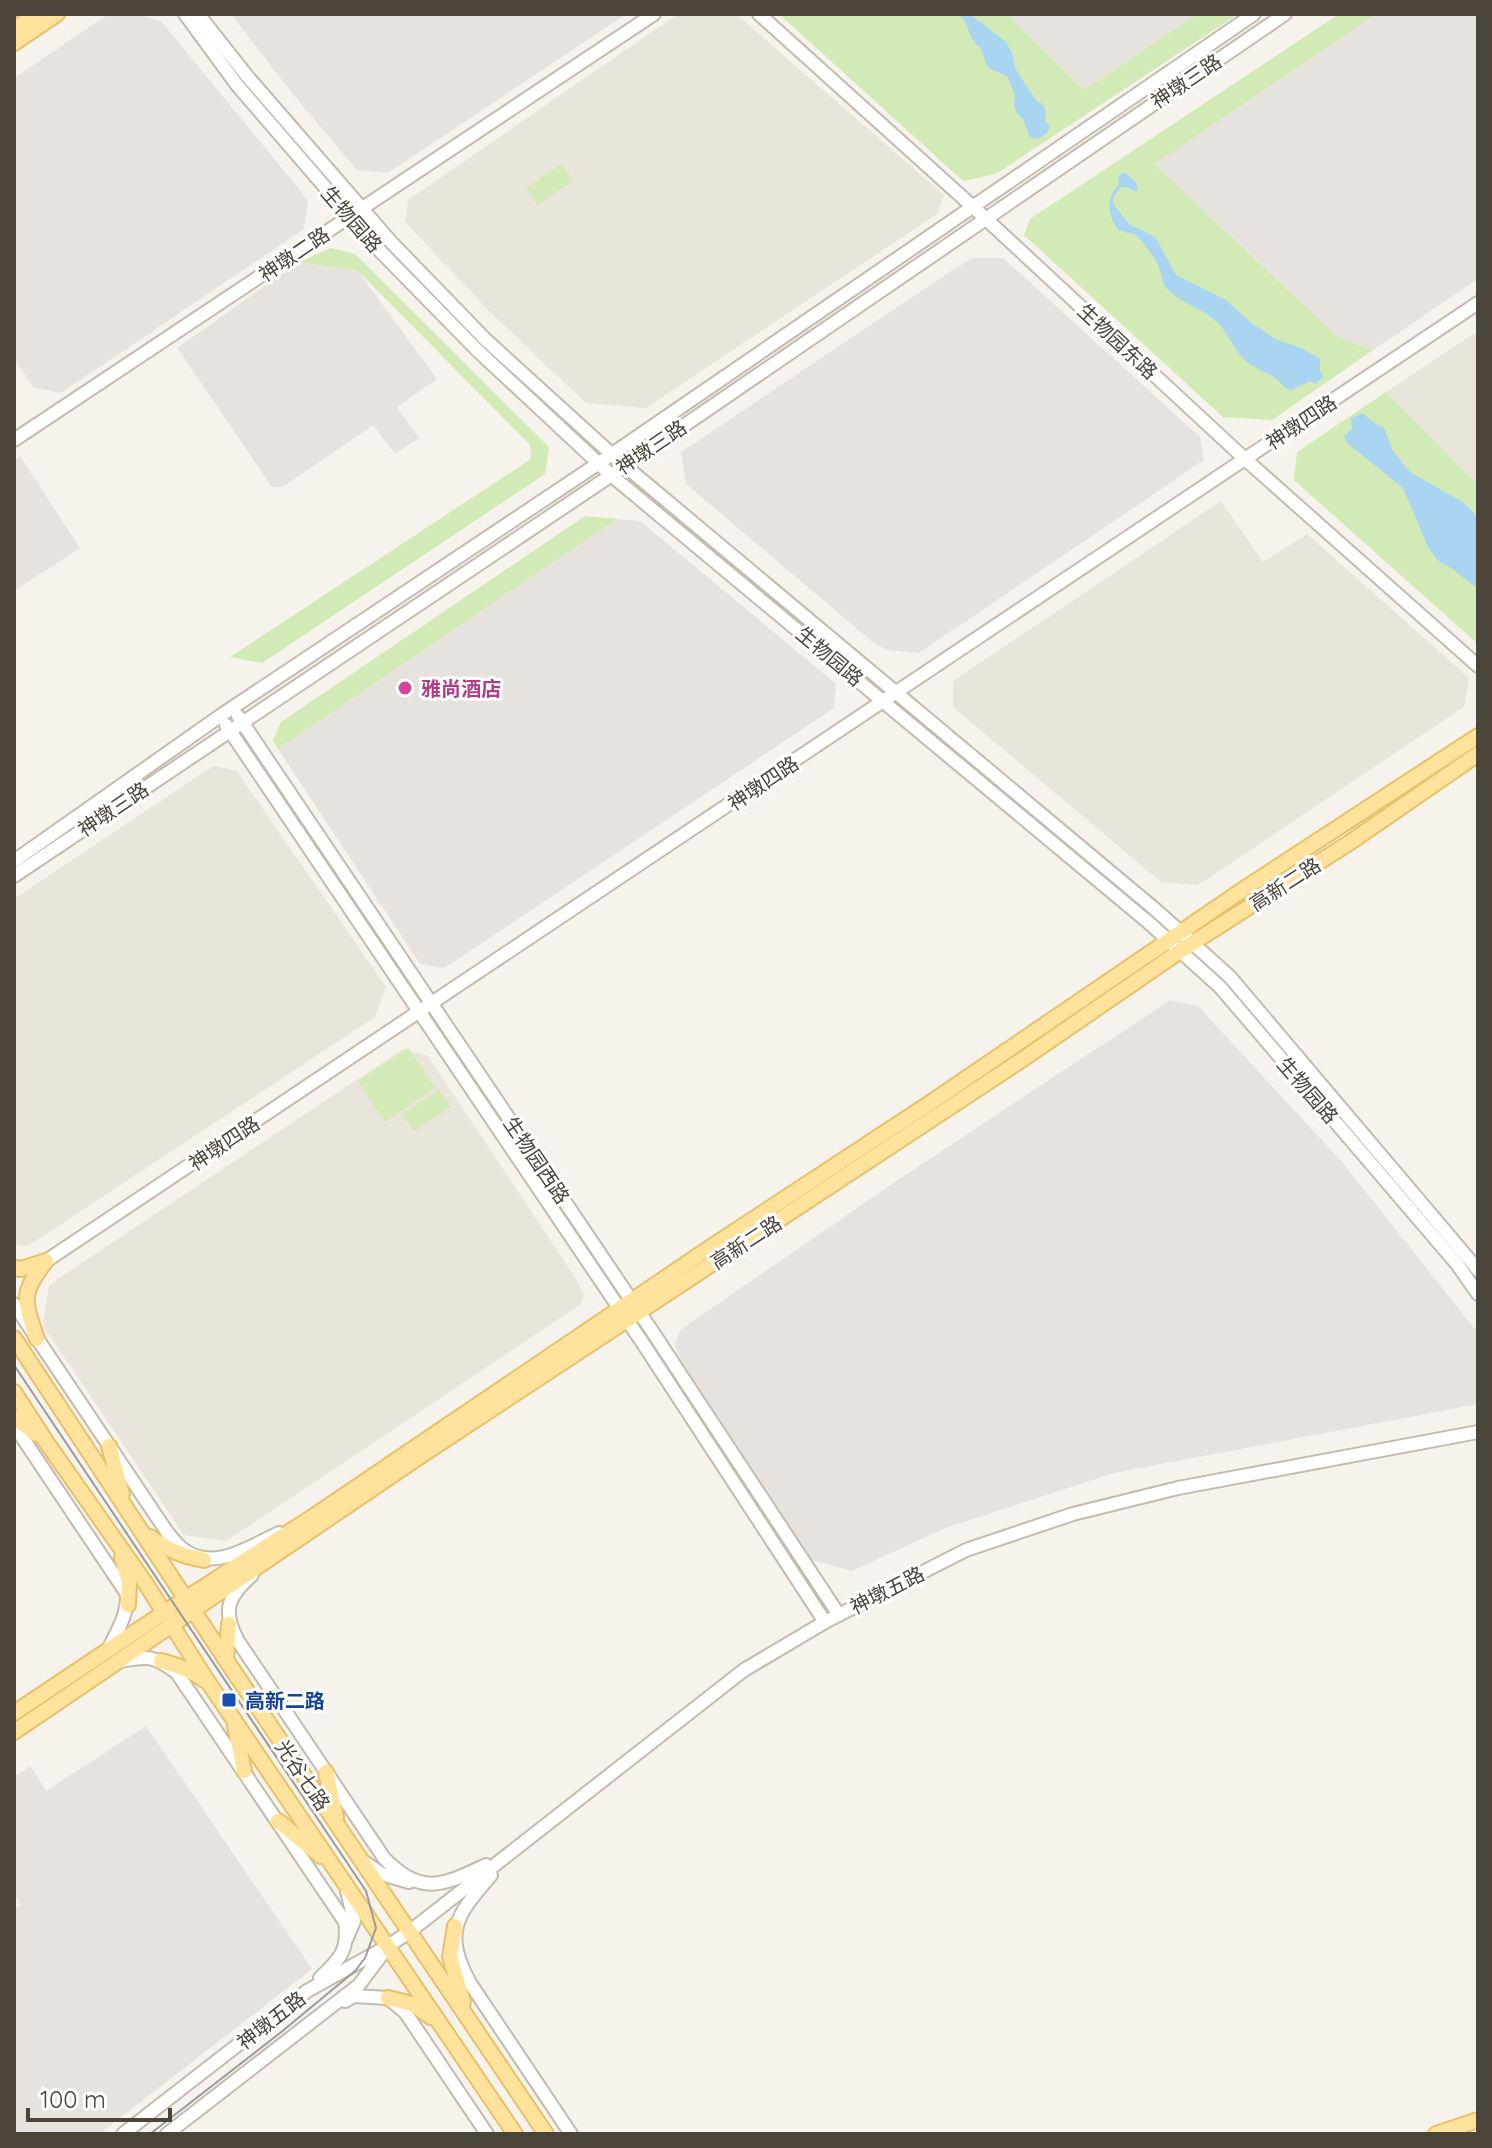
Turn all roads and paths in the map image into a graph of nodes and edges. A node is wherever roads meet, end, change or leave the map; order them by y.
1 (36, 14) edge
2 (57, 14) edge
3 (185, 14) edge
4 (198, 14) edge
5 (654, 14) edge
6 (759, 14) edge
7 (1254, 14) edge
8 (1285, 14) edge
9 (14, 29) edge
10 (14, 43) edge
11 (972, 206) junction
12 (362, 209) junction
13 (350, 217) junction
14 (984, 218) junction
15 (1478, 303) edge
16 (14, 440) edge
17 (612, 454) junction
18 (1245, 459) junction
19 (599, 462) junction
20 (625, 466) junction
21 (611, 475) junction
22 (1478, 666) edge
23 (897, 693) junction
24 (885, 701) junction
25 (233, 708) junction
26 (220, 716) junction
27 (242, 722) junction
28 (230, 730) junction
29 (1478, 736) edge
30 (1478, 754) edge
31 (14, 861) edge
32 (14, 876) edge
33 (1174, 936) junction
34 (1186, 948) junction
35 (433, 1004) junction
36 (420, 1012) junction
37 (46, 1261) junction
38 (14, 1268) edge
39 (1478, 1270) edge
40 (1478, 1294) edge
41 (14, 1304) edge
42 (629, 1311) junction
43 (14, 1338) edge
44 (37, 1339) junction
45 (14, 1392) edge
46 (14, 1417) edge
47 (14, 1425) edge
48 (1478, 1432) edge
49 (47, 1443) junction
50 (109, 1446) junction
51 (125, 1506) junction
52 (314, 1516) junction
53 (141, 1531) junction
54 (117, 1545) junction
55 (272, 1558) junction
56 (204, 1560) junction
57 (128, 1605) junction
58 (190, 1605) junction
59 (164, 1613) junction
60 (839, 1615) junction
61 (825, 1622) junction
62 (229, 1624) junction
63 (172, 1626) junction
64 (108, 1650) junction
65 (226, 1660) junction
66 (120, 1661) junction
67 (161, 1661) junction
68 (212, 1688) junction
69 (14, 1713) edge
70 (233, 1718) junction
71 (14, 1732) edge
72 (244, 1771) junction
73 (326, 1772) junction
74 (278, 1821) junction
75 (337, 1825) junction
76 (508, 1854) junction
77 (361, 1860) junction
78 (332, 1865) junction
79 (343, 1880) junction
80 (424, 1884) junction
81 (455, 1926) junction
82 (409, 1932) junction
83 (347, 1939) junction
84 (388, 1946) junction
85 (307, 1991) junction
86 (388, 1998) junction
87 (315, 2019) junction
88 (470, 2021) junction
89 (440, 2023) junction
90 (1478, 2120) edge
91 (123, 2134) edge
92 (167, 2134) edge
93 (487, 2134) edge
94 (515, 2134) edge
95 (546, 2134) edge
96 (571, 2134) edge
97 (1436, 2134) edge

1 - 9 main road
2 - 10 main road
3 - 13 street, 生物园路
4 - 12 street, 生物园路
5 - 12 street, 神墩二路
6 - 11 street, 生物园东路
7 - 11 street, 神墩三路
8 - 14 street, 神墩三路
11 - 14 street, 生物园东路
11 - 17 street, 神墩三路
12 - 13 street, 神墩二路
12 - 17 street, 生物园路
13 - 16 street, 神墩二路
13 - 19 street, 生物园路
14 - 18 street, 生物园东路
14 - 20 street, 神墩三路
15 - 18 street, 神墩四路
17 - 19 street, 神墩三路
17 - 20 street, 生物园路
18 - 22 street, 生物园东路
18 - 23 street, 神墩四路
19 - 21 street, 生物园路
19 - 25 street, 神墩三路
20 - 21 street, 神墩三路
20 - 23 street, 生物园路
21 - 24 street, 生物园路
21 - 27 street, 神墩三路
23 - 24 street, 神墩四路
23 - 33 street, 生物园路
24 - 33 street, 生物园路
24 - 35 street, 神墩四路
25 - 26 street, 神墩三路
25 - 27 street, 生物园西路
26 - 28 street, 生物园西路
26 - 31 street, 神墩三路
27 - 28 street, 神墩三路
27 - 35 street, 生物园西路
28 - 32 street, 神墩三路
28 - 36 street, 生物园西路
29 - 33 main road, 高新二路
30 - 34 main road, 高新二路
33 - 34 street, 生物园路
33 - 42 main road, 高新二路
34 - 39 street, 生物园路
34 - 40 street, 生物园路
34 - 42 main road, 高新二路
35 - 36 street, 神墩四路
35 - 42 street, 生物园西路
36 - 37 street, 神墩四路
36 - 42 street, 生物园西路
37 - 38 main road
37 - 44 main road
41 - 44 street
42 - 52 main road, 高新二路
42 - 55 main road, 高新二路
42 - 60 street, 生物园西路
42 - 61 street, 生物园西路
43 - 51 main road, 光谷七路
44 - 50 street
45 - 49 main road, 光谷七路
46 - 49 main road
47 - 57 street
48 - 60 street, 神墩五路
49 - 54 main road, 光谷七路
50 - 51 main road
50 - 56 street
51 - 53 main road, 光谷七路
52 - 56 street
52 - 58 main road, 高新二路
53 - 56 main road
53 - 58 main road, 光谷七路
54 - 57 main road
54 - 59 main road, 光谷七路
55 - 58 main road, 高新二路
55 - 62 street
57 - 64 street
58 - 59 main road, 高新二路
58 - 63 main road, 高新二路
58 - 65 main road, 光谷七路
59 - 63 main road, 光谷七路
59 - 64 main road, 高新二路
60 - 61 street, 神墩五路
61 - 76 street, 神墩五路
62 - 65 main road
62 - 73 street
63 - 66 main road, 高新二路
63 - 68 main road, 光谷七路
64 - 69 main road, 高新二路
65 - 75 main road, 光谷七路
66 - 67 street
66 - 71 main road, 高新二路
67 - 68 main road
67 - 72 street
68 - 70 main road, 光谷七路
70 - 72 main road
70 - 78 main road, 光谷七路
72 - 74 street
73 - 75 main road
73 - 80 street
74 - 78 main road
74 - 83 street
75 - 77 main road, 光谷七路
76 - 80 street
76 - 81 street
76 - 82 street, 神墩五路
77 - 80 street
77 - 82 main road, 光谷七路
78 - 79 main road, 光谷七路
79 - 83 street
79 - 84 main road, 光谷七路
81 - 88 main road
81 - 96 street
82 - 84 street, 神墩五路
82 - 88 main road, 光谷七路
83 - 85 street
84 - 85 street, 神墩五路
84 - 87 street, 神墩五路
84 - 89 main road, 光谷七路
85 - 91 street, 神墩五路
86 - 87 street
86 - 89 main road
86 - 93 street
87 - 92 street, 神墩五路
88 - 95 main road, 光谷七路
89 - 94 main road, 光谷七路
90 - 97 main road

